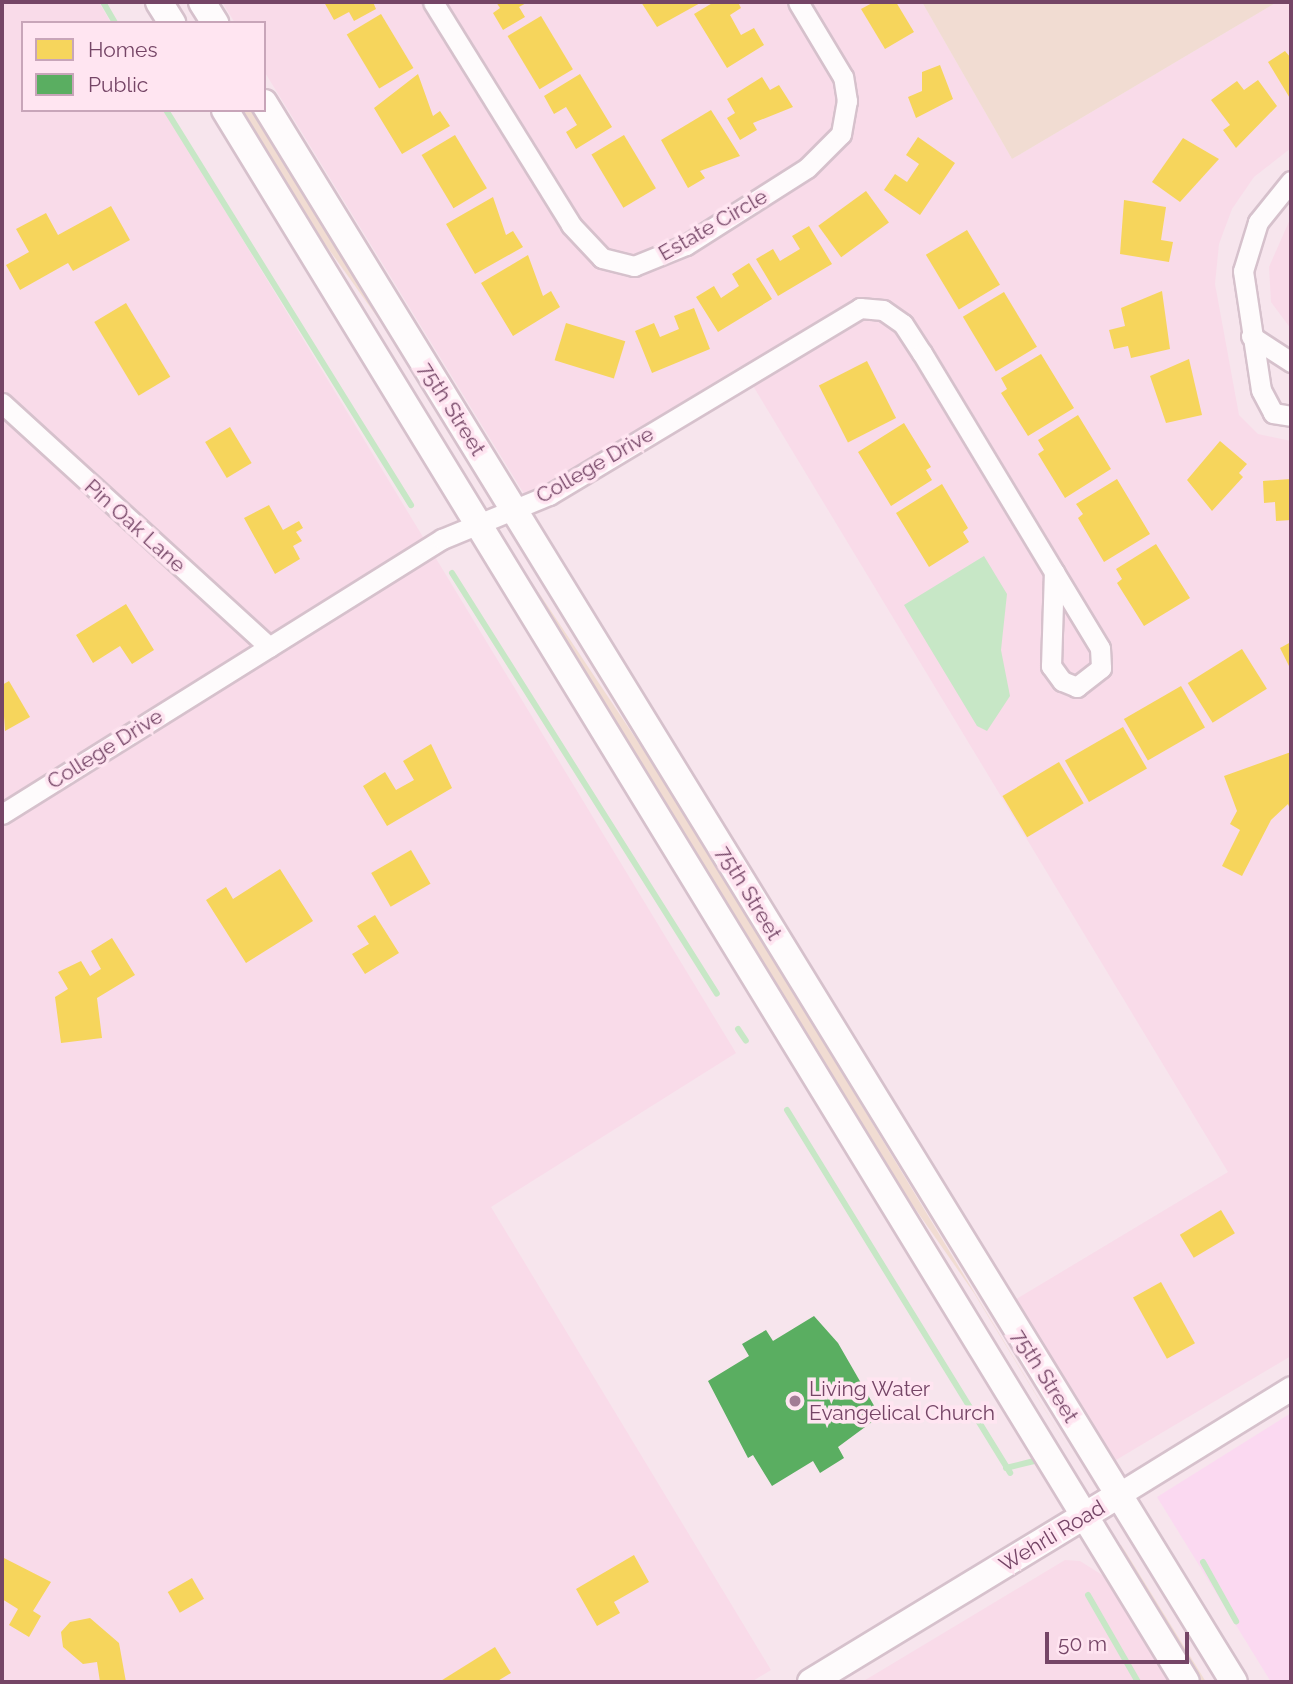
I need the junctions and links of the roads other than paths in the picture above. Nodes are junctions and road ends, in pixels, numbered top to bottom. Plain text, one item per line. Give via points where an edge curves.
1 (159, 2) edge
2 (202, 2) edge
3 (433, 2) edge
4 (798, 2) edge
5 (171, 21) edge
6 (214, 21) edge
7 (266, 106) edge
8 (226, 112) edge
9 (1291, 181) edge
10 (1251, 336) junction
11 (1291, 362) edge
12 (2, 403) edge
13 (1291, 416) edge
14 (514, 509) junction
15 (478, 524) junction
16 (1054, 572) junction
17 (269, 647) junction
18 (2, 814) edge
19 (1291, 1388) edge
20 (1118, 1495) junction
21 (1084, 1516) junction
22 (811, 1682) edge
23 (1186, 1682) edge
24 (1234, 1682) edge

1 - 5 main road
2 - 6 main road
3 - 4 street, Estate Circle via 571,225 602,258 634,266 686,245 807,169 841,134 847,101 843,77
7 - 14 main road, 75th Street
8 - 15 main road, 75th Street
9 - 10 street via 1270,203 1248,245 1243,281
10 - 11 street
10 - 13 street via 1261,390 1273,412
12 - 17 street, Pin Oak Lane
14 - 15 street, College Drive
14 - 16 street, College Drive via 549,495 845,313 872,307 903,324
14 - 20 main road, 75th Street
15 - 17 street, College Drive via 442,539
15 - 21 main road, 75th Street
16 - 16 street, College Drive via 1100,648 1101,668 1077,687 1062,681 1051,666
17 - 18 street, College Drive
19 - 20 street, Wehrli Road
20 - 21 main road, Wehrli Road
20 - 24 main road, 75th Street
21 - 22 main road, Wehrli Road
21 - 23 main road, 75th Street

